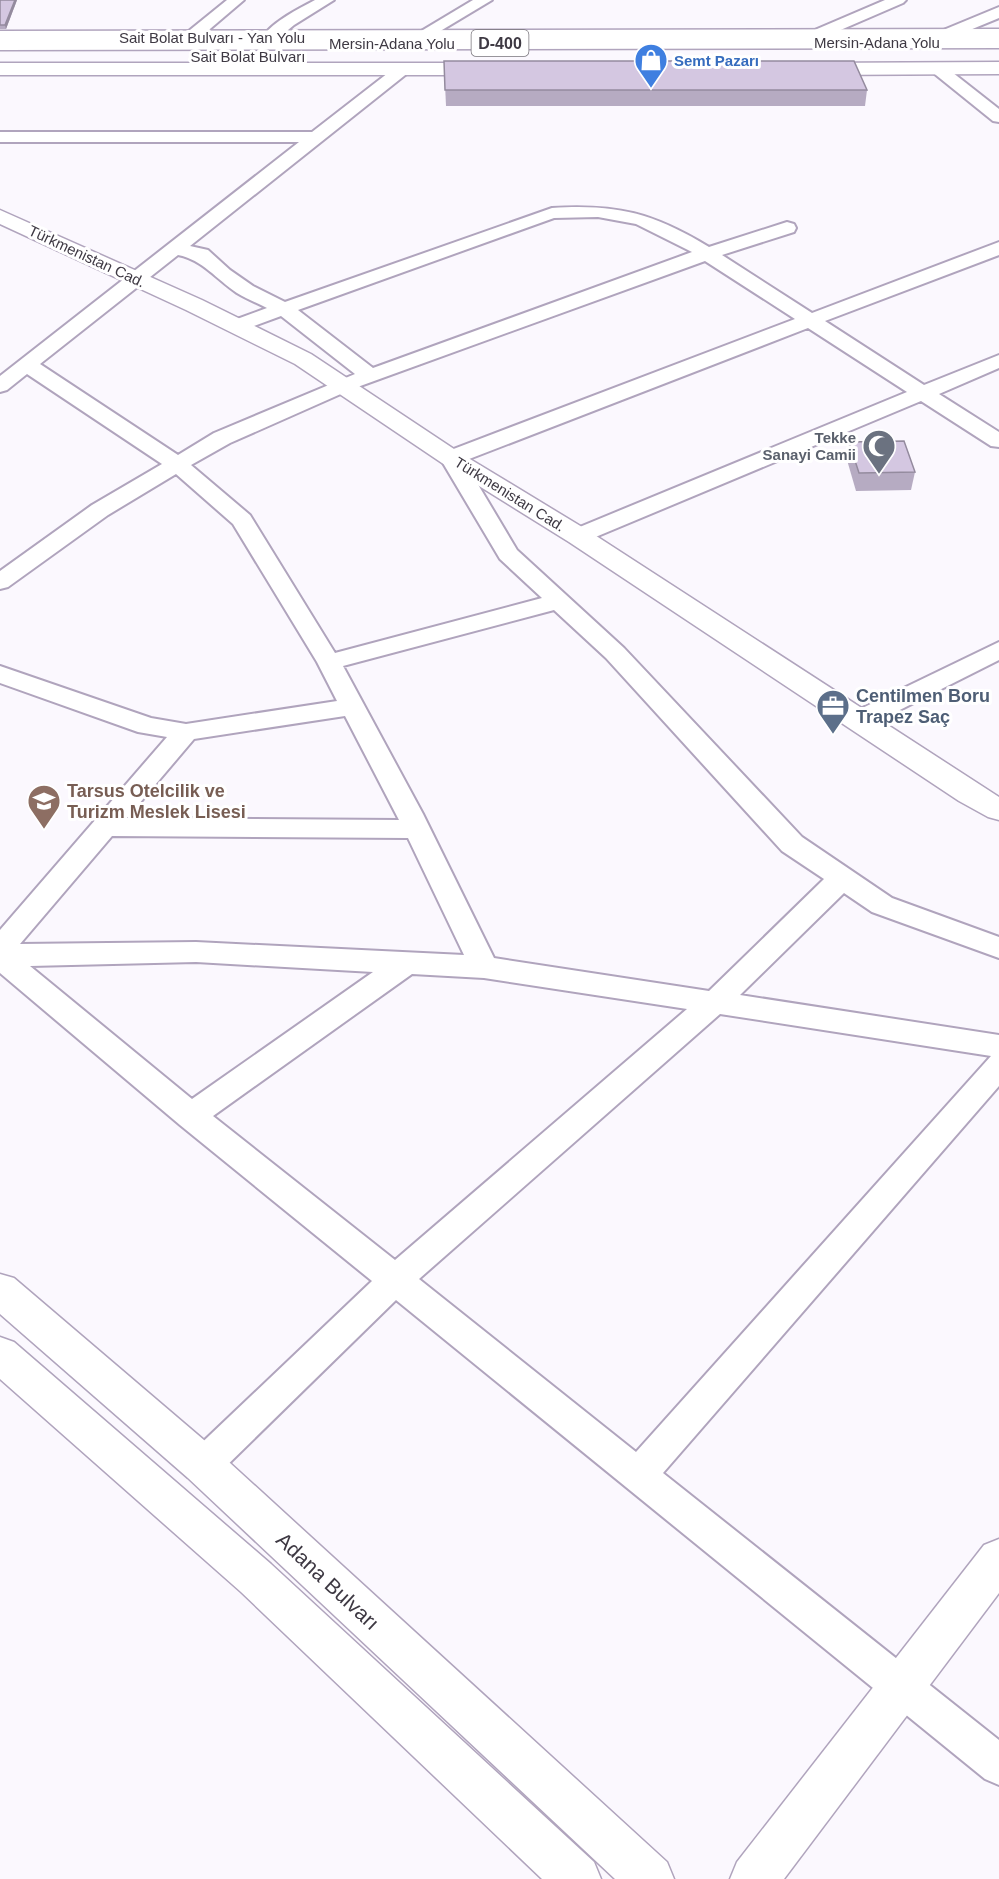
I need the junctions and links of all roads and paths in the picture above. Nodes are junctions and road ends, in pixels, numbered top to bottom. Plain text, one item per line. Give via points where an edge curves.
1 (236, 0) edge
2 (326, 0) edge
3 (898, 0) edge
4 (454, 2) dead end
5 (480, 2) edge
6 (999, 12) edge
7 (816, 34) junction
8 (946, 34) junction
9 (999, 34) edge
10 (270, 36) junction
11 (421, 36) junction
12 (0, 37) edge
13 (191, 37) junction
14 (999, 42) edge
15 (0, 44) edge
16 (0, 56) edge
17 (999, 56) edge
18 (937, 68) junction
19 (999, 68) edge
20 (0, 69) edge
21 (403, 69) junction
22 (510, 69) edge
23 (794, 69) edge
24 (999, 117) edge
25 (0, 137) edge
26 (317, 137) junction
27 (0, 216) edge
28 (787, 228) dead end
29 (999, 248) edge
30 (176, 249) junction
31 (705, 254) junction
32 (137, 279) junction
33 (284, 309) junction
34 (810, 320) junction
35 (236, 326) junction
36 (999, 361) edge
37 (27, 365) junction
38 (370, 376) junction
39 (345, 385) junction
40 (0, 386) edge
41 (923, 393) junction
42 (999, 441) edge
43 (451, 458) junction
44 (177, 464) junction
45 (578, 536) junction
46 (2, 578) edge
47 (559, 601) junction
48 (999, 650) edge
49 (329, 662) junction
50 (0, 674) edge
51 (353, 707) junction
52 (859, 720) junction
53 (186, 732) junction
54 (999, 810) edge
55 (104, 827) junction
56 (417, 829) junction
57 (842, 878) junction
58 (999, 948) edge
59 (0, 949) edge
60 (0, 955) edge
61 (406, 963) junction
62 (484, 967) junction
63 (715, 1002) junction
64 (999, 1046) edge
65 (999, 1065) edge
66 (191, 1116) junction
67 (395, 1280) junction
68 (0, 1290) edge
69 (0, 1354) edge
70 (203, 1465) junction
71 (639, 1476) junction
72 (999, 1559) edge
73 (901, 1687) junction
74 (999, 1765) edge
75 (577, 1879) edge
76 (650, 1879) edge
77 (754, 1879) edge

1 - 13 street
2 - 10 street
3 - 7 street
4 - 5 street
5 - 11 street
6 - 8 street
7 - 8 main road, Sait Bolat Bulvarı - Yan Yolu
7 - 11 main road, Sait Bolat Bulvarı - Yan Yolu
8 - 9 main road, Sait Bolat Bulvarı - Yan Yolu
10 - 11 main road, Sait Bolat Bulvarı - Yan Yolu
10 - 13 main road, Sait Bolat Bulvarı - Yan Yolu
12 - 13 main road, Sait Bolat Bulvarı - Yan Yolu
14 - 15 main road, Mersin-Adana Yolu / D-400
16 - 17 main road, Sait Bolat Bulvarı / D-400
18 - 19 main road
18 - 23 main road
18 - 24 street
20 - 21 main road, Sait Bolat Bulvarı - Yan Yolu
21 - 22 main road, Sait Bolat Bulvarı - Yan Yolu
21 - 26 street
25 - 26 street
26 - 30 street
27 - 32 main road, Türkmenistan Cad.
28 - 31 street
29 - 34 street
30 - 32 street
30 - 33 street via 201,254 238,285
31 - 33 street via 643,220 578,211 552,213
31 - 34 street
31 - 38 street
32 - 35 main road, Türkmenistan Cad.
32 - 37 street
33 - 35 street
33 - 38 street
34 - 41 street
34 - 43 street
35 - 39 main road, Türkmenistan Cad. via 303,358
36 - 41 street
37 - 40 street
37 - 44 street
38 - 39 street
39 - 43 main road, Türkmenistan Cad.
39 - 44 street via 222,438
41 - 42 street
41 - 45 street
43 - 45 main road, Türkmenistan Cad.
43 - 47 street via 508,554
44 - 46 street via 100,510
44 - 49 street via 242,520
45 - 52 main road, Türkmenistan Cad.
47 - 49 street
47 - 57 street via 615,653 792,844
48 - 52 street
49 - 51 street
50 - 53 street via 147,726
51 - 53 street
51 - 56 street
52 - 54 main road, Türkmenistan Cad.
53 - 55 street
55 - 56 street
55 - 59 street
56 - 62 street
57 - 58 street via 882,905
57 - 63 street
60 - 61 street via 196,952
60 - 66 street
61 - 62 street
61 - 66 street
62 - 63 street
63 - 64 street
63 - 67 street
65 - 71 street
66 - 67 street
67 - 70 street
67 - 71 street
68 - 70 main road, Adana Bulvarı
69 - 75 main road via 256,1578
70 - 76 main road, Adana Bulvarı
71 - 73 street
72 - 73 main road
73 - 74 street
73 - 77 main road

